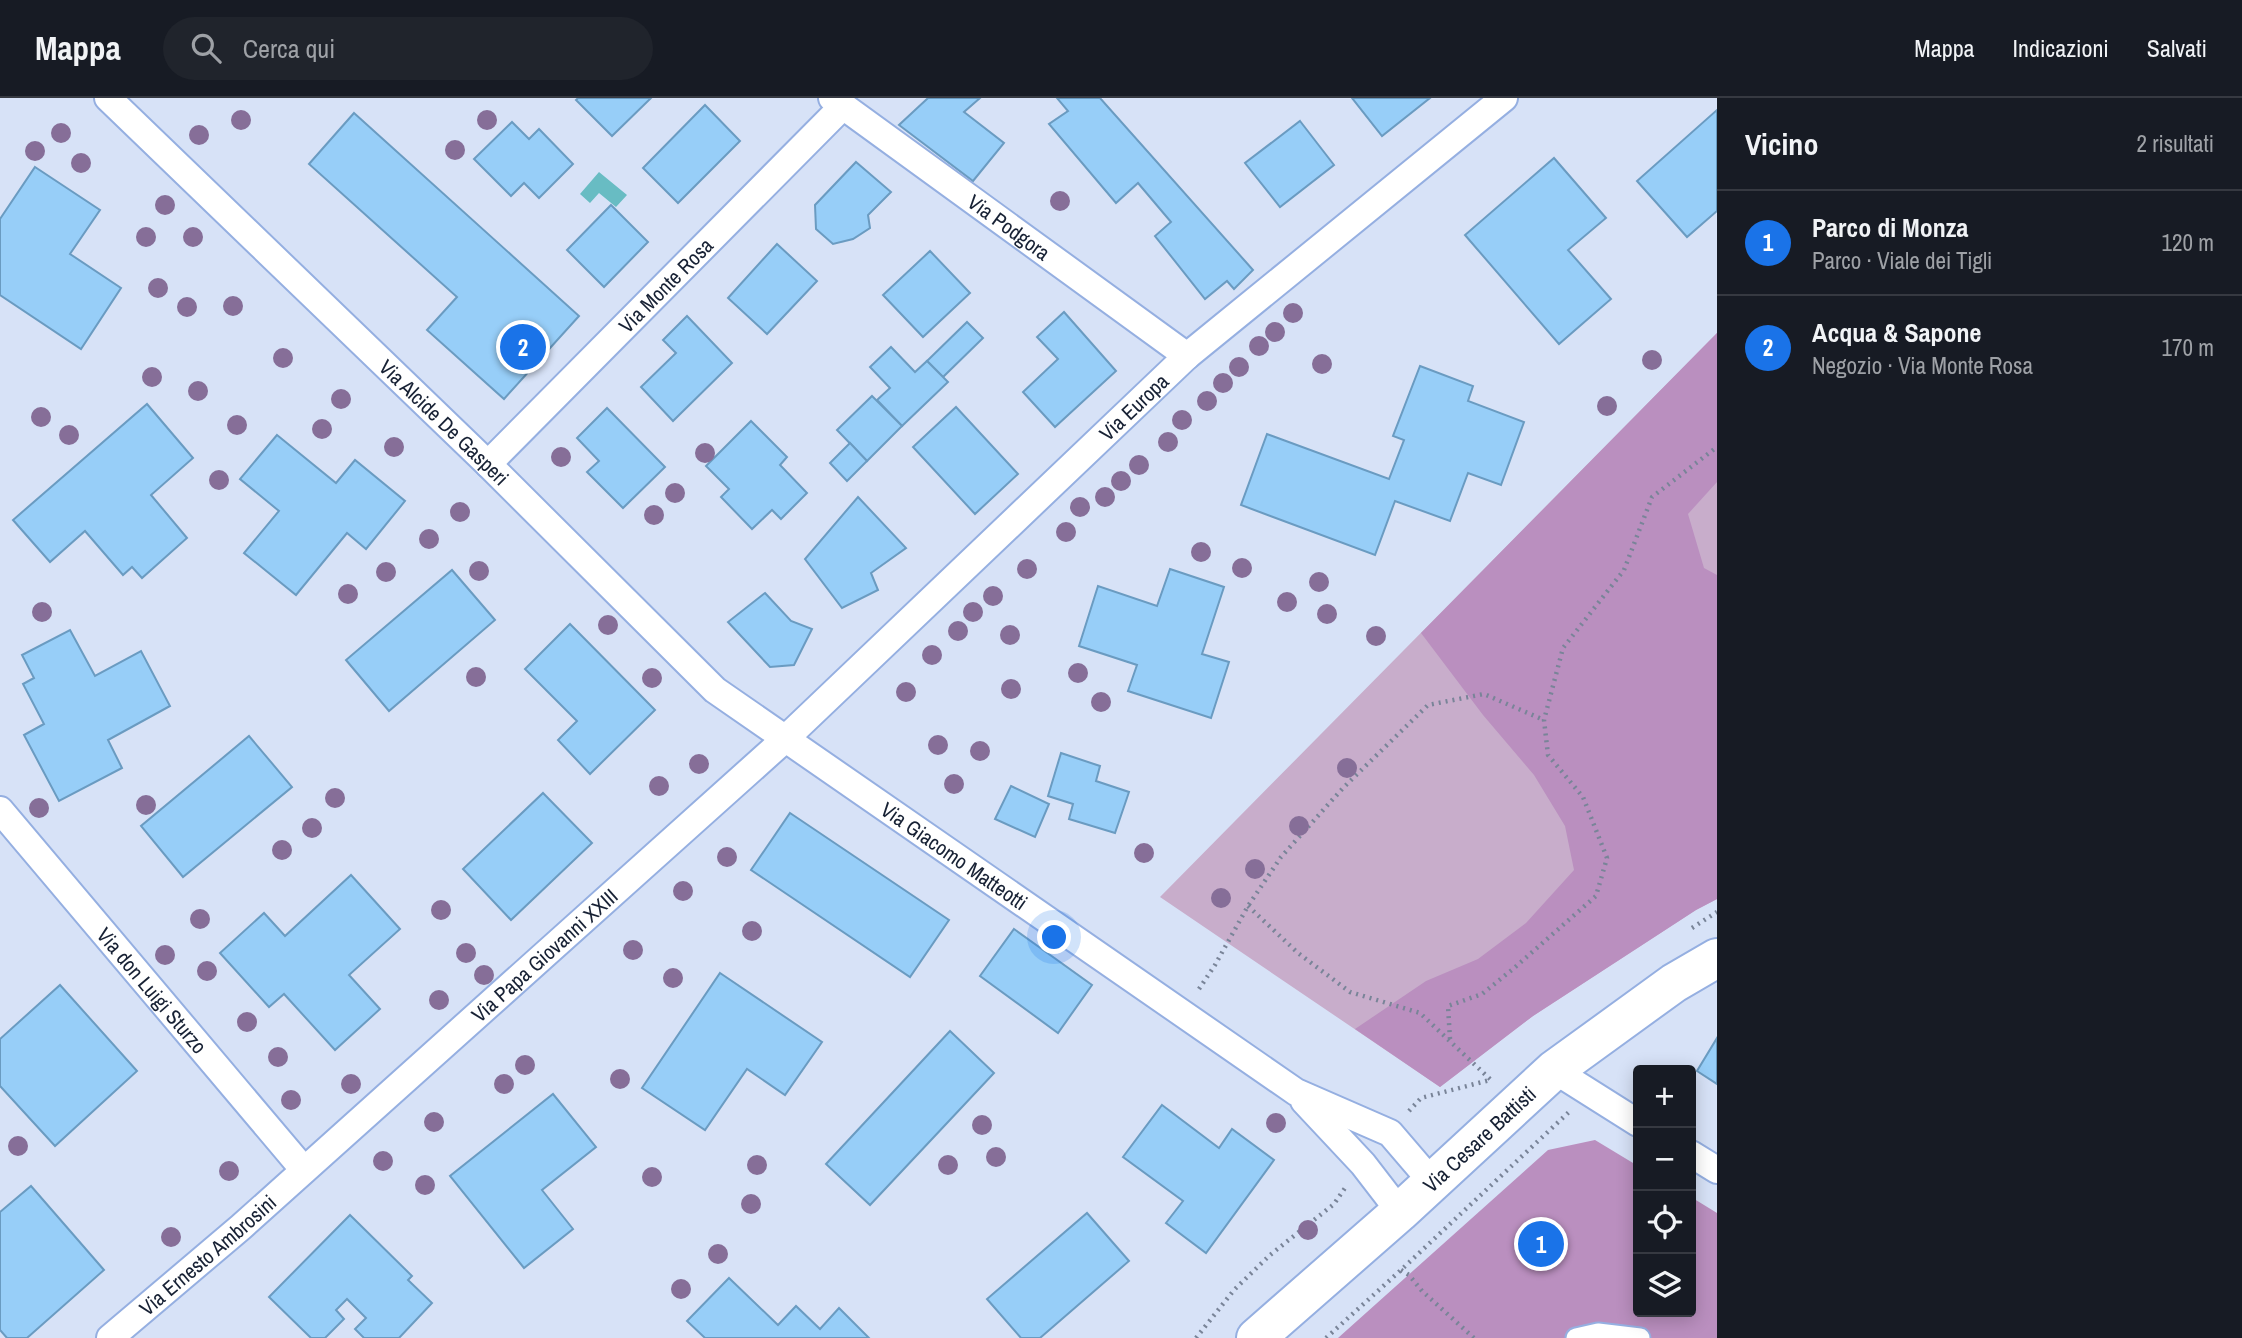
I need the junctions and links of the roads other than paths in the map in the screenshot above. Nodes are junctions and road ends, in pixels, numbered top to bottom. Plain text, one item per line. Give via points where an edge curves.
1 (108, 98) edge
2 (1504, 98) edge
3 (837, 102) edge
4 (1187, 356) junction
5 (488, 464) junction
6 (784, 740) junction
7 (0, 810) edge
8 (1717, 958) edge
9 (1553, 1070) junction
10 (1296, 1092) junction
11 (1633, 1120) edge
12 (1696, 1157) edge
13 (304, 1170) junction
14 (1717, 1170) edge
15 (1432, 1182) junction
16 (1400, 1212) junction
17 (110, 1338) edge
18 (1256, 1338) edge
19 (1576, 1338) edge
20 (1640, 1338) edge

1 - 5 street, Via Alcide De Gasperi
2 - 4 street, Via Europa
3 - 4 street, Via Podgora
3 - 5 street, Via Monte Rosa
4 - 6 street, Via Europa
5 - 6 street, Via Alcide De Gasperi via 715,690
6 - 10 street, Via Giacomo Matteotti
6 - 13 street, Via Papa Giovanni XXIII
7 - 13 street, Via don Luigi Sturzo
8 - 9 main road, Via Cesare Battisti via 1674,983
9 - 11 street
9 - 15 main road, Via Cesare Battisti
10 - 15 street, Via Giacomo Matteotti via 1390,1133
10 - 16 street, Via Giacomo Matteotti
12 - 14 street
13 - 17 street, Via Ernesto Ambrosini
15 - 16 main road, Via Cesare Battisti
16 - 18 main road, Via Cesare Battisti
19 - 20 street via 1598,1333

